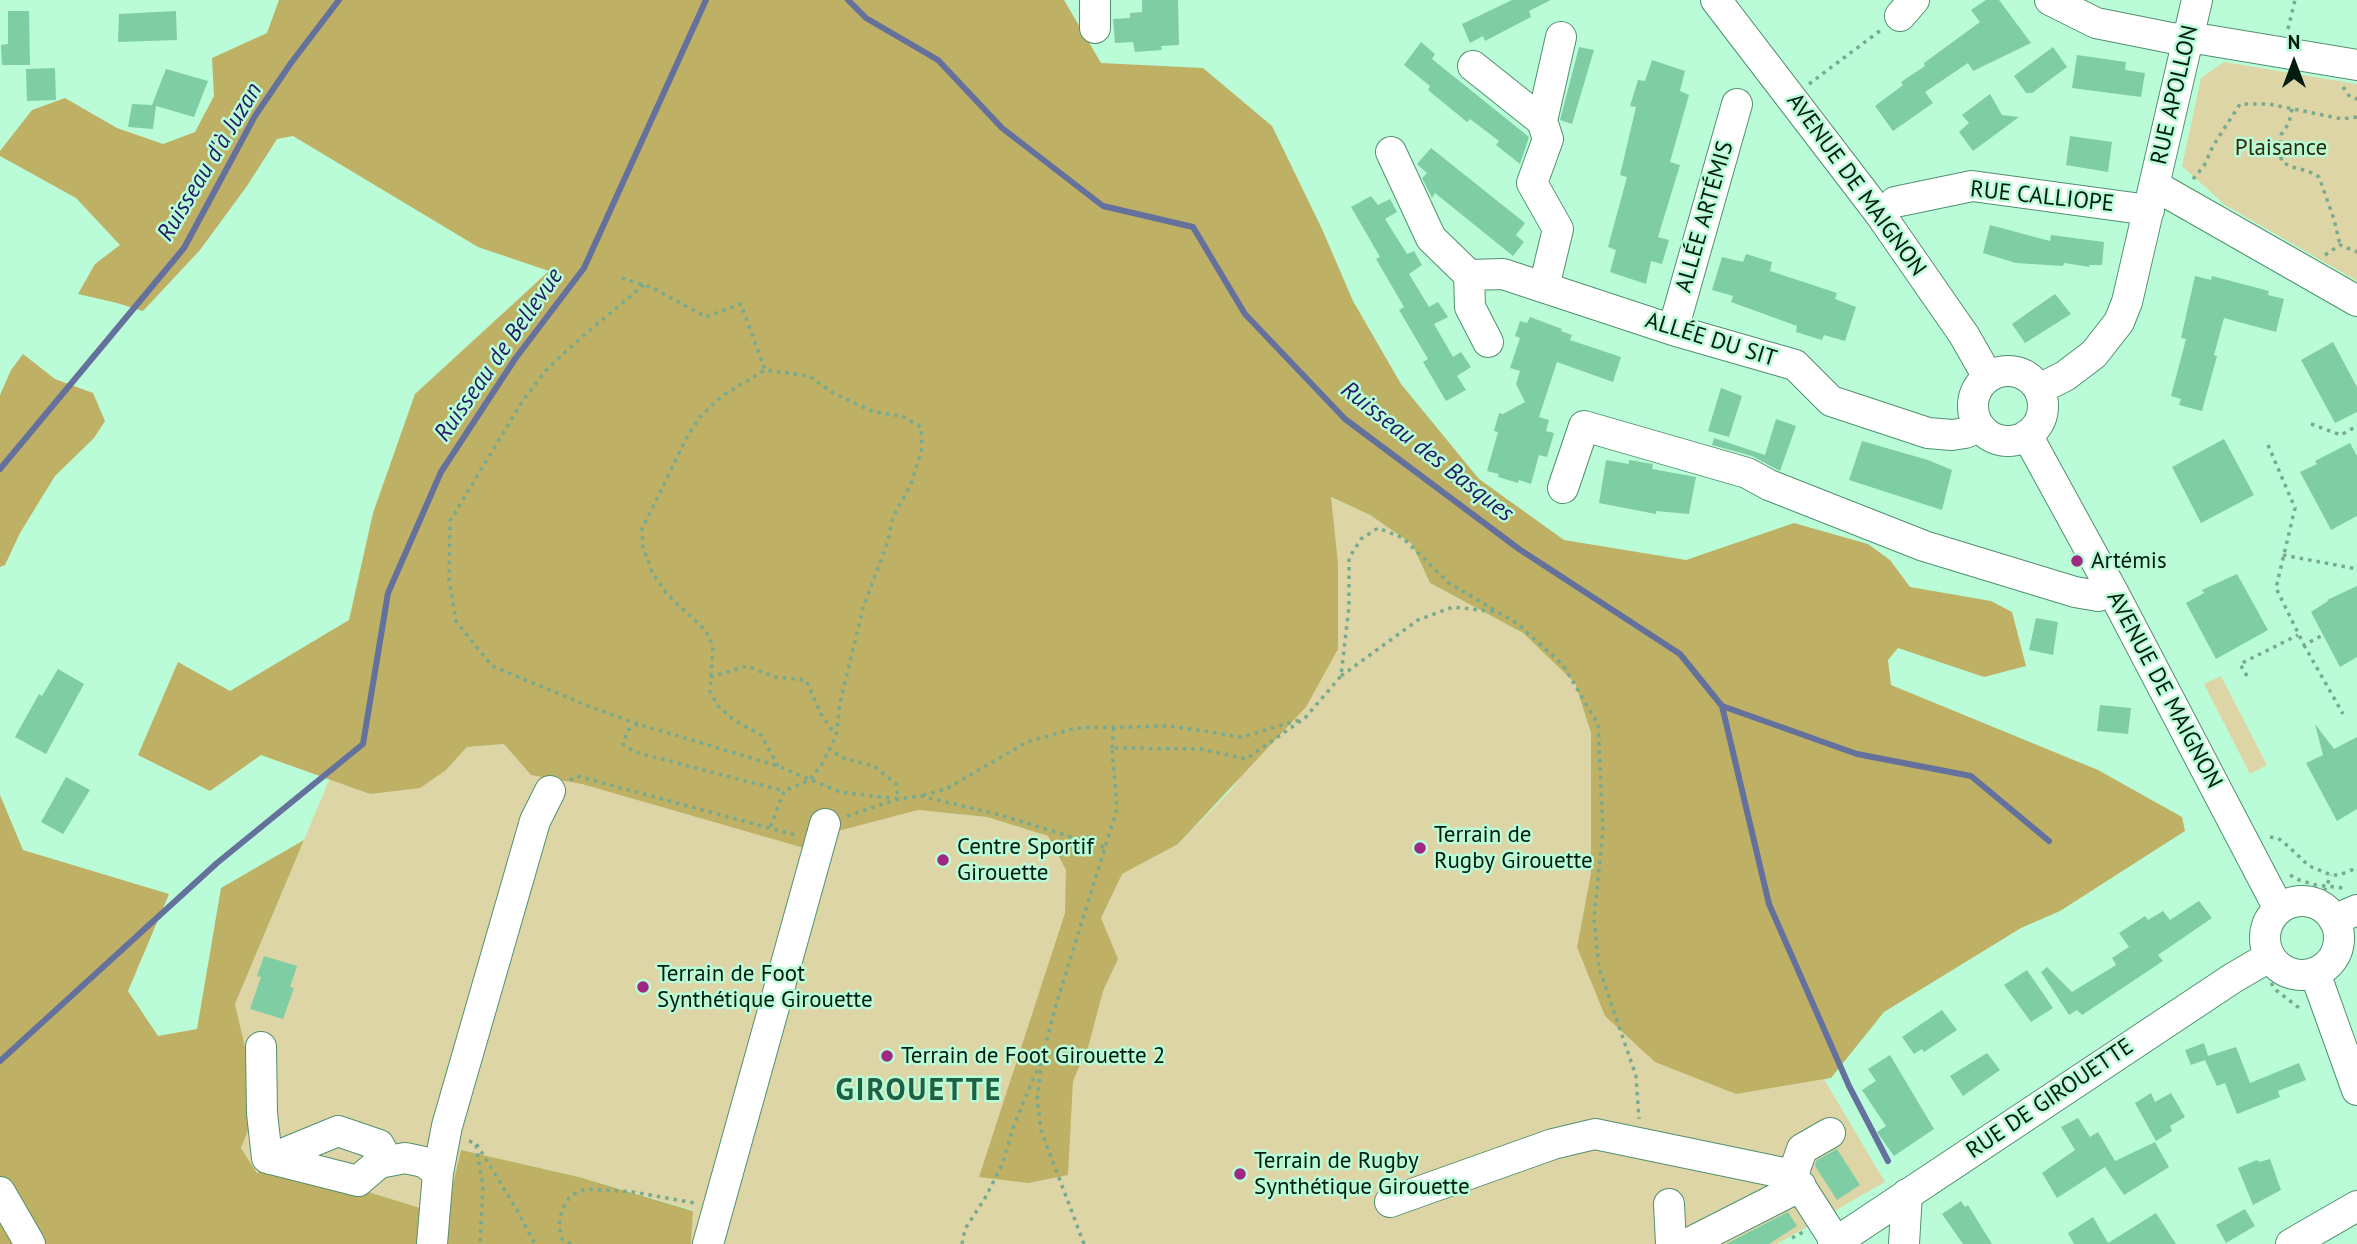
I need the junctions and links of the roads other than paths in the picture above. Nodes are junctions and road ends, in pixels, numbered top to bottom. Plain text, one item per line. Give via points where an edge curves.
1 (1716, 0) edge
2 (2050, 0) edge
3 (2197, 0) edge
4 (1561, 37) dead end
5 (2186, 38) junction
6 (2357, 65) edge
7 (1473, 66) dead end
8 (1737, 104) dead end
9 (1542, 121) junction
10 (1391, 152) dead end
11 (2151, 200) junction
12 (1895, 202) dead end
13 (1469, 275) junction
14 (1544, 287) junction
15 (2357, 301) edge
16 (1673, 330) junction
17 (1488, 342) dead end
18 (1988, 377) junction
19 (2039, 389) junction
20 (1980, 428) junction
21 (2027, 435) junction
22 (1563, 488) dead end
23 (2113, 592) junction
24 (550, 791) dead end
25 (825, 824) dead end
26 (2336, 903) edge
27 (2279, 909) junction
28 (2264, 960) junction
29 (2315, 974) junction
30 (261, 1047) dead end
31 (2357, 1090) edge
32 (1830, 1133) dead end
33 (270, 1158) junction
34 (388, 1161) junction
35 (438, 1173) junction
36 (1797, 1180) junction
37 (0, 1192) edge
38 (1907, 1194) junction
39 (1390, 1202) dead end
40 (1669, 1204) dead end
41 (2357, 1206) edge
42 (1835, 1243) edge
43 (30, 1244) edge
44 (432, 1244) edge
45 (708, 1244) edge
46 (1671, 1244) edge
47 (1687, 1244) edge
48 (1904, 1244) edge
49 (2291, 1244) edge

1 - 18 street, AVENUE DE MAIGNON via 1880,214
2 - 5 street via 2096,23
3 - 5 street, RUE APOLLON
4 - 9 street
5 - 6 street
5 - 11 street, RUE APOLLON
7 - 9 street
8 - 16 street, ALLÉE ARTÉMIS
9 - 14 street via 1548,139 1532,183 1558,229
10 - 13 street via 1431,238
11 - 12 street, RUE CALLIOPE via 1972,186
11 - 15 street, RUE CALLIOPE via 2166,192
11 - 19 street, RUE APOLLON via 2119,322 2094,354
13 - 14 street, ALLÉE DU SIT via 1503,274
13 - 17 street via 1469,307
14 - 16 street, ALLÉE DU SIT
16 - 20 street, ALLÉE DU SIT via 1795,365 1832,401 1856,411 1928,433 1965,433
18 - 19 street via 2016,371
18 - 20 street via 1974,396 1973,412
19 - 21 street via 2042,415
20 - 21 street via 1999,440
21 - 23 street, AVENUE DE MAIGNON
22 - 23 street via 1584,426 1747,473 1924,546 2075,592 2098,596
23 - 27 street, AVENUE DE MAIGNON
24 - 35 street via 535,821 447,1126
25 - 45 street
26 - 27 street via 2297,901
26 - 29 street via 2339,945 2326,967
27 - 28 street via 2266,926
28 - 29 street via 2284,972
28 - 38 street, RUE DE GIROUETTE
29 - 31 street
30 - 33 street via 262,1113
32 - 36 street via 1802,1149
33 - 34 street via 358,1181
33 - 34 street via 338,1130 379,1145
34 - 35 street via 405,1157 424,1162
35 - 44 street
36 - 39 street via 1595,1134 1553,1144
36 - 42 street
36 - 47 street
37 - 43 street
38 - 42 street, RUE DE GIROUETTE
38 - 48 street
40 - 46 street
41 - 49 street

